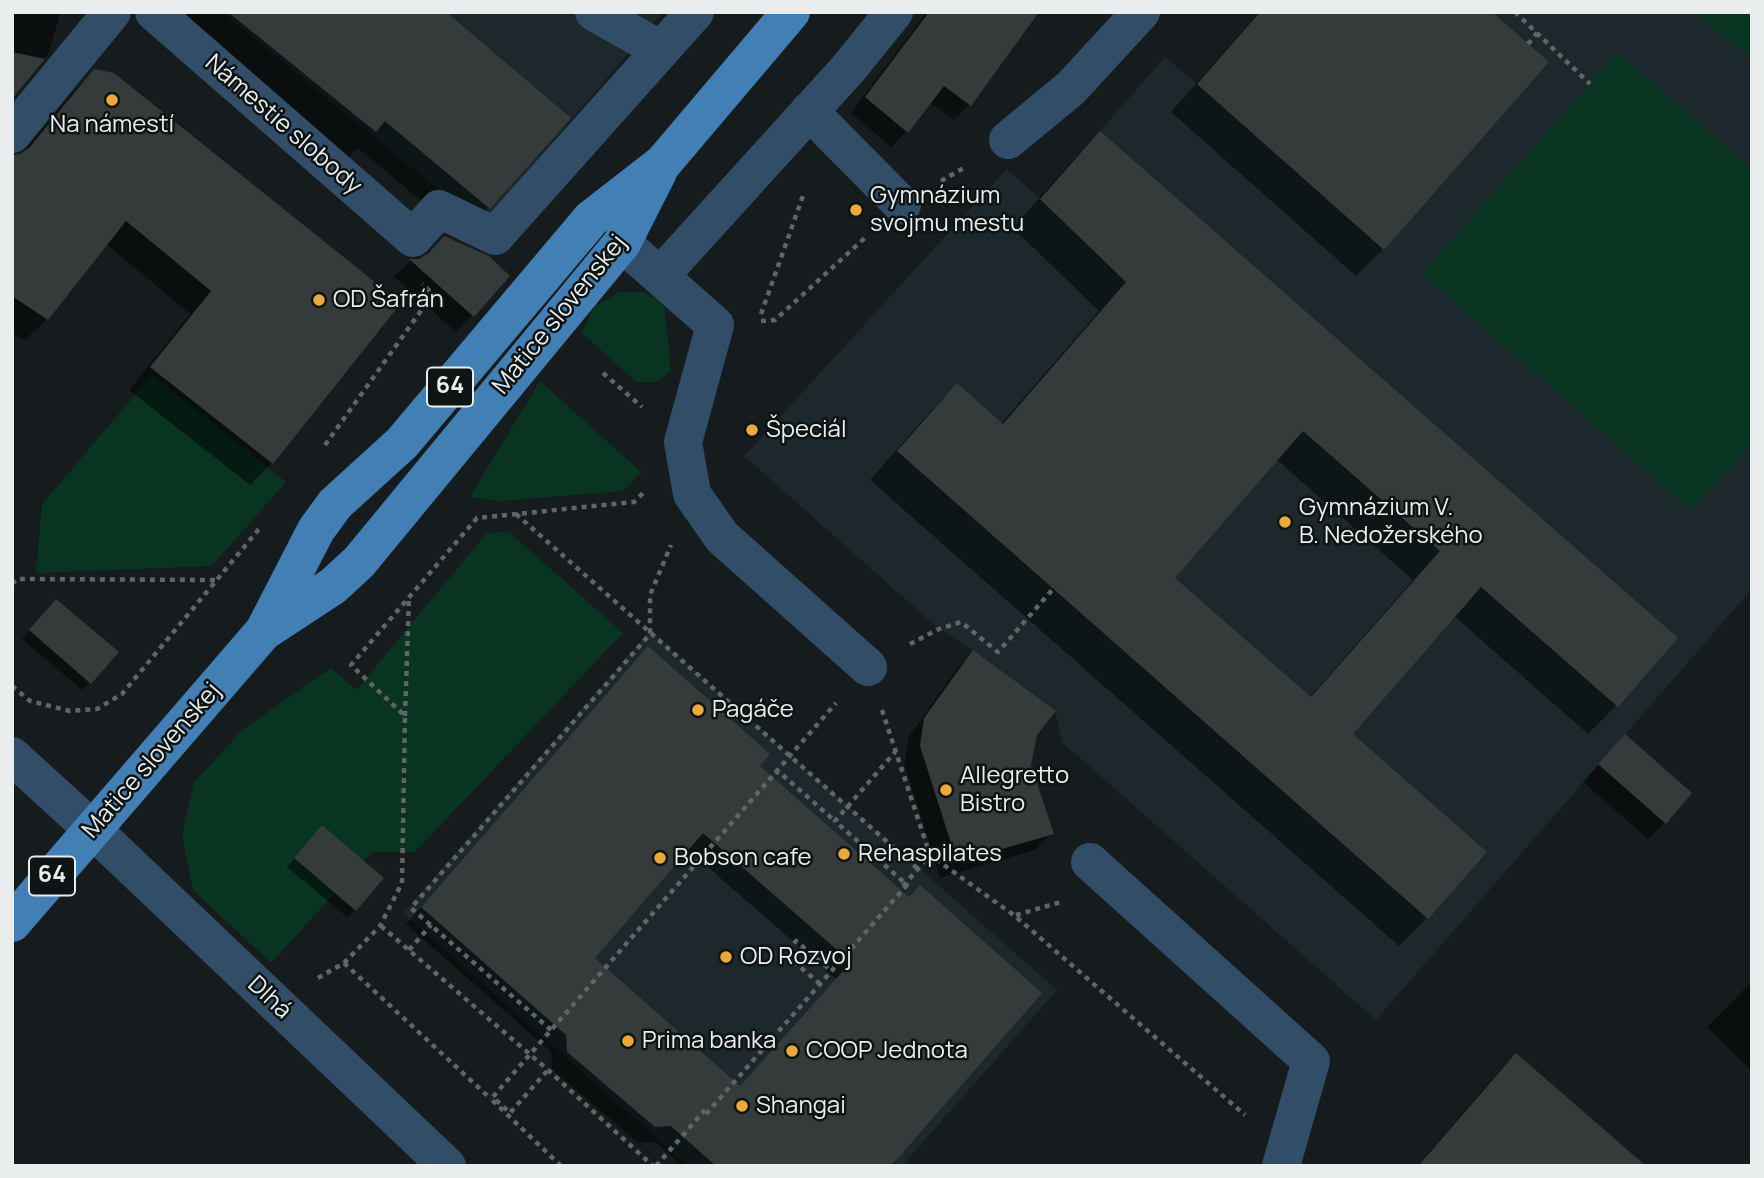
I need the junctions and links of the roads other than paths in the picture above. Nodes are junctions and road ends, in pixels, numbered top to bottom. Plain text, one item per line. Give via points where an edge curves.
1 (112, 12) edge
2 (154, 12) edge
3 (594, 12) edge
4 (695, 12) edge
5 (791, 12) edge
6 (894, 12) edge
7 (1141, 12) edge
8 (661, 50) junction
9 (818, 120) junction
10 (12, 134) edge
11 (1009, 140) road end
12 (663, 163) junction
13 (902, 205) road end
14 (622, 243) junction
15 (660, 276) junction
16 (264, 631) junction
17 (868, 667) road end
18 (12, 756) edge
19 (93, 830) junction
20 (1090, 862) dead end
21 (12, 923) edge
22 (1284, 1158) edge
23 (447, 1166) edge

1 - 10 street
2 - 8 street, Námestie slobody via 413,238 439,209 495,236
3 - 8 street
4 - 8 street
5 - 12 main road, Matice slovenskej / 64
6 - 9 street via 848,69
7 - 11 street via 1071,88
9 - 13 street
9 - 15 street
12 - 14 main road, Matice slovenskej / 64
12 - 16 main road, Matice slovenskej / 64 via 591,219 402,443 335,504 316,530
14 - 15 street
14 - 16 main road, Matice slovenskej / 64 via 359,562 333,586
15 - 17 street via 715,325 683,442 692,494 722,537
16 - 19 main road, Matice slovenskej / 64
18 - 19 street, Dlhá
19 - 21 main road, Matice slovenskej / 64
19 - 23 street, Dlhá
20 - 22 street via 1311,1061

